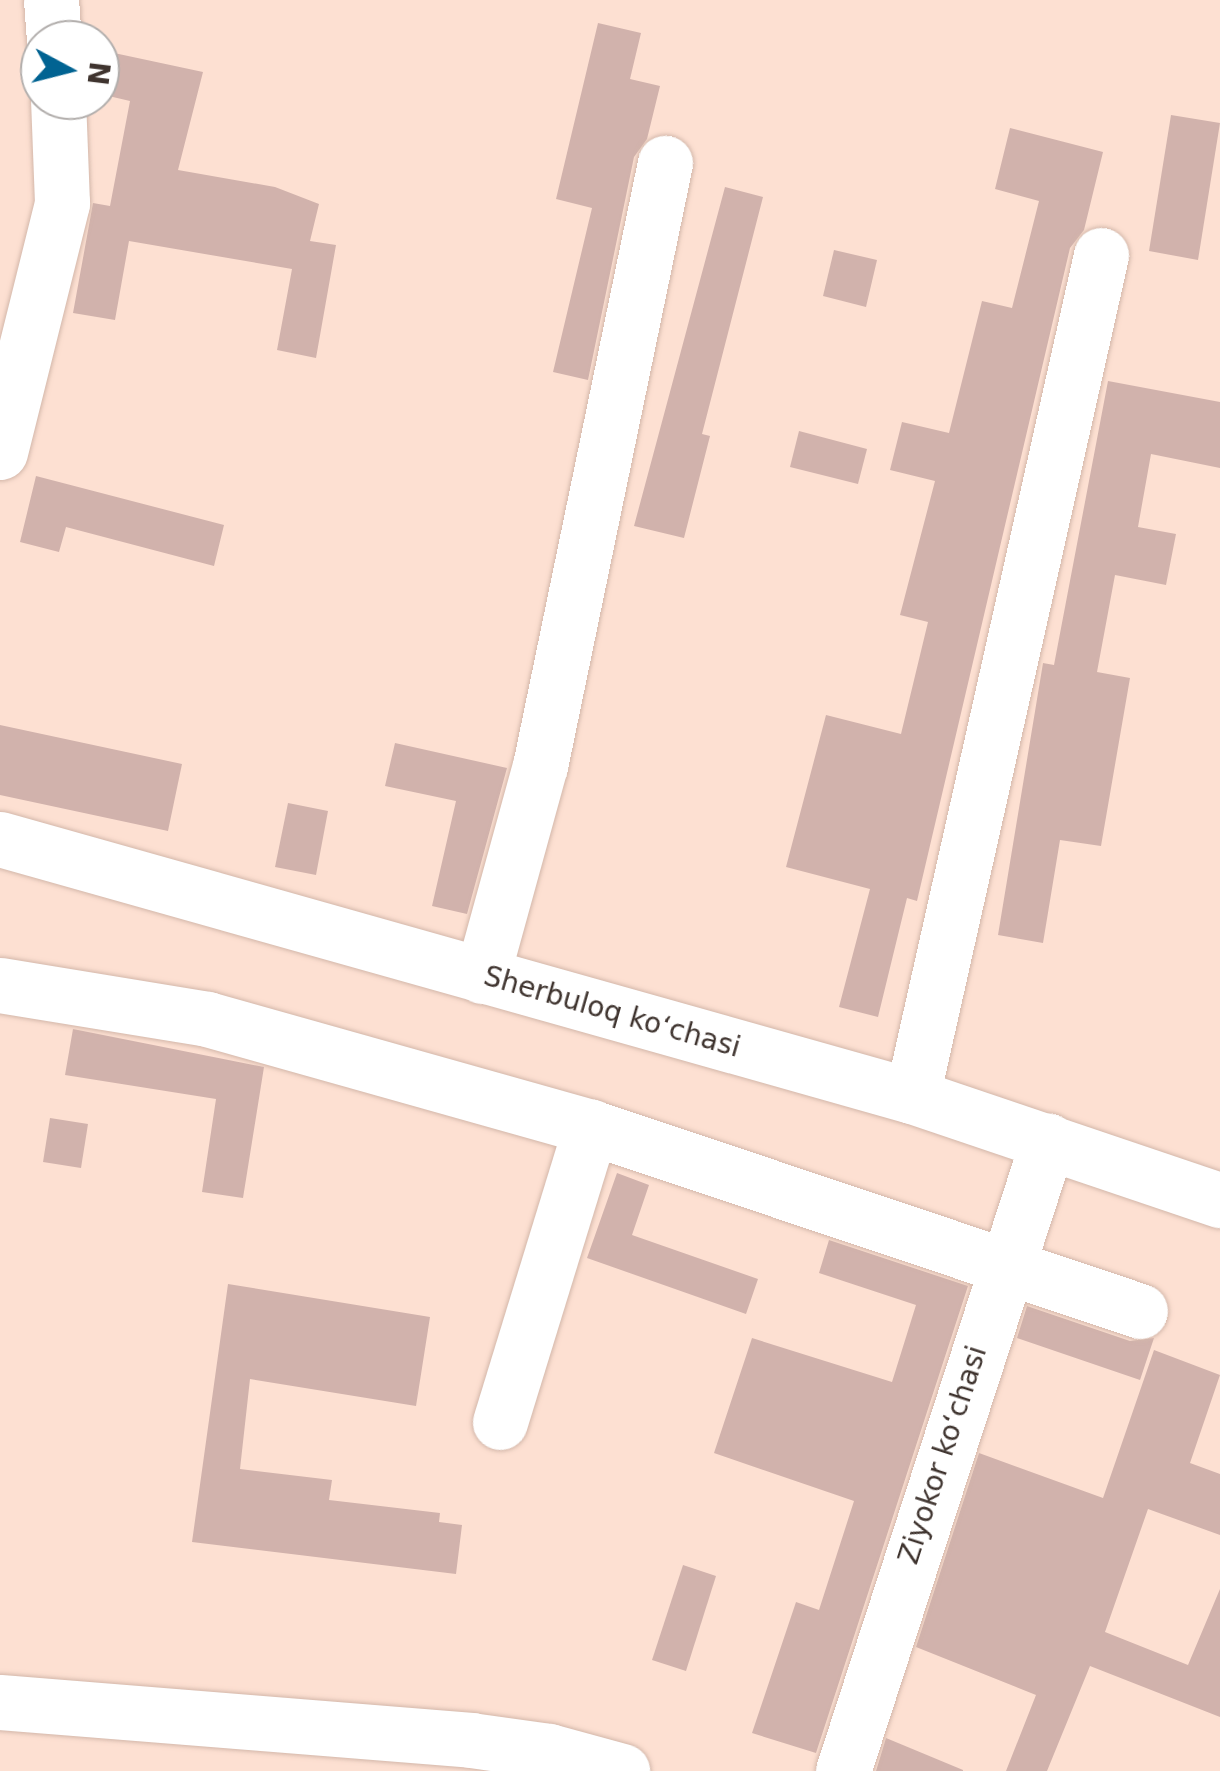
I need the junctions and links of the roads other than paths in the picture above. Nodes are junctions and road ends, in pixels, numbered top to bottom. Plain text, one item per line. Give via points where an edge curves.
1 (59, 120) edge
2 (665, 163) dead end
3 (1101, 254) dead end
4 (0, 452) edge
5 (0, 839) edge
6 (482, 976) junction
7 (0, 985) edge
8 (912, 1096) junction
9 (592, 1127) junction
10 (1048, 1141) junction
11 (1220, 1200) edge
12 (1003, 1268) junction
13 (1140, 1311) dead end
14 (500, 1422) dead end
15 (0, 1702) edge
16 (622, 1771) edge
17 (843, 1771) edge

1 - 4 street via 62,203
2 - 6 street via 540,766
3 - 8 street
5 - 6 street, Sherbuloq koʻchasi
6 - 8 street, Sherbuloq koʻchasi
7 - 9 street via 206,1019
8 - 10 street, Sherbuloq koʻchasi
9 - 12 street
9 - 14 street
10 - 11 street, Sherbuloq koʻchasi
10 - 12 street, Ziyokor koʻchasi
12 - 13 street
12 - 17 street, Ziyokor koʻchasi
15 - 16 street via 471,1740 549,1750

